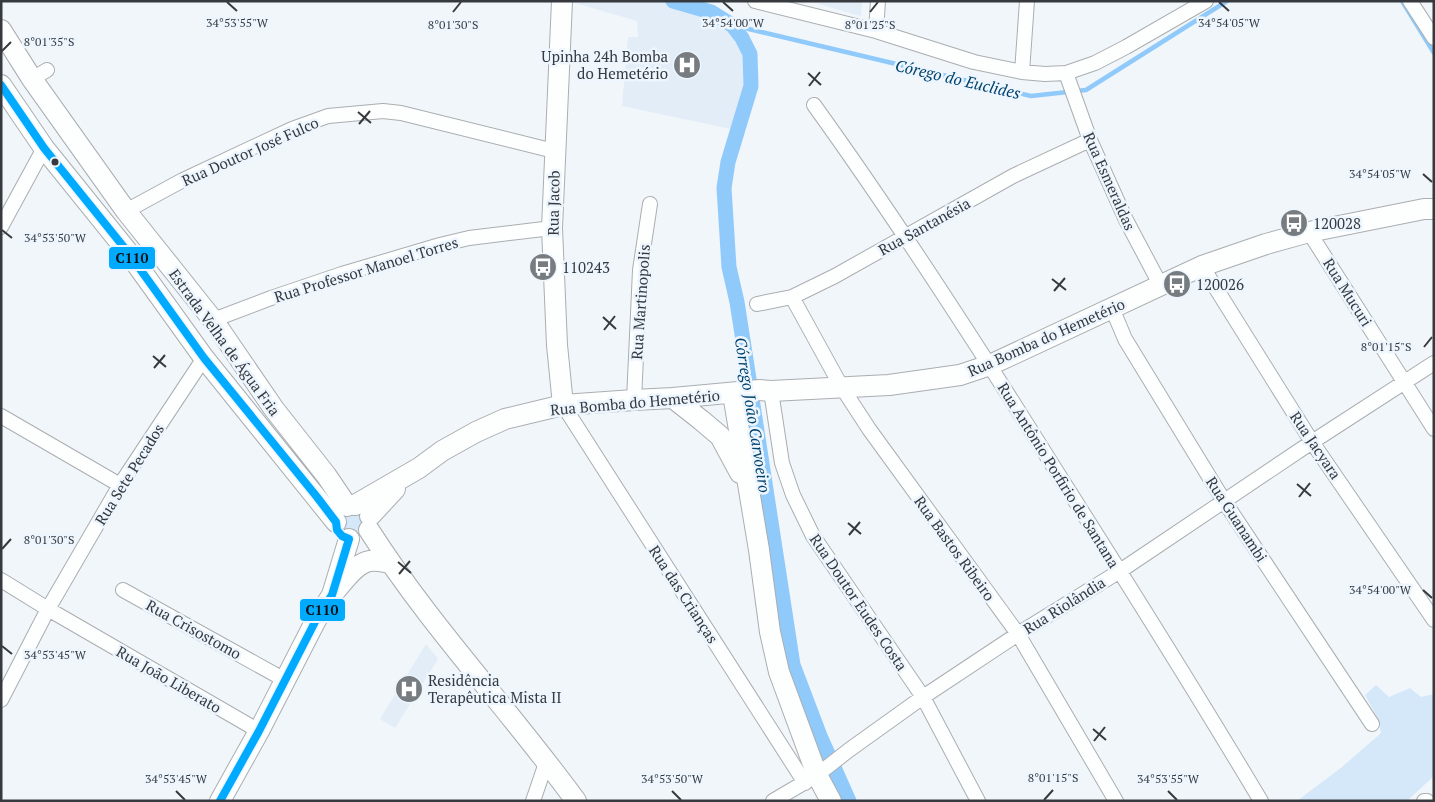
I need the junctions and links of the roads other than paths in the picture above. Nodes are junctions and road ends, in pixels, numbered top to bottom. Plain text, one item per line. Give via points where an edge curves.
1 (562, 1) edge
2 (755, 1) edge
3 (878, 1) edge
4 (1028, 1) edge
5 (1206, 1) edge
6 (1410, 1) edge
7 (1, 30) edge
8 (876, 31) junction
9 (1434, 38) edge
10 (1022, 72) junction
11 (1068, 77) junction
12 (1, 85) edge
13 (814, 105) dead end
14 (1090, 140) junction
15 (44, 148) junction
16 (554, 152) junction
17 (650, 204) dead end
18 (1434, 209) edge
19 (126, 211) junction
20 (1, 227) edge
21 (552, 228) junction
22 (1309, 232) junction
23 (905, 236) junction
24 (1202, 266) junction
25 (1161, 286) junction
26 (792, 297) junction
27 (757, 304) dead end
28 (1112, 308) junction
29 (213, 320) junction
30 (204, 358) junction
31 (1434, 363) edge
32 (990, 365) junction
33 (1404, 381) junction
34 (841, 386) junction
35 (752, 392) junction
36 (673, 398) junction
37 (634, 400) junction
38 (563, 405) junction
39 (1, 416) edge
40 (1434, 429) edge
41 (1312, 442) junction
42 (120, 485) junction
43 (748, 490) junction
44 (1224, 501) junction
45 (355, 516) junction
46 (390, 563) junction
47 (1120, 571) junction
48 (1, 580) edge
49 (123, 590) dead end
50 (332, 595) junction
51 (48, 609) junction
52 (1434, 620) edge
53 (1018, 634) junction
54 (285, 680) junction
55 (923, 697) junction
56 (1, 700) edge
57 (1372, 724) dead end
58 (259, 730) junction
59 (547, 760) junction
60 (818, 774) junction
61 (220, 801) edge
62 (533, 801) edge
63 (576, 801) edge
64 (773, 801) edge
65 (830, 801) edge
66 (978, 801) edge
67 (1116, 801) edge
68 (1261, 801) edge

1 - 16 main road, Rua Jacob
2 - 8 street
3 - 8 street
4 - 10 street
5 - 11 street
6 - 9 street
7 - 19 main road, Estrada Velha de Água Fria via 40,74
8 - 10 street via 974,62
10 - 11 street
11 - 14 street, Rua Esmeraldas
12 - 15 main road, Estrada Velha de Água Fria
13 - 23 street, Rua Antônio Porfirio de Santana
14 - 23 street, Rua Santanésia via 1013,176
14 - 25 street, Rua Esmeraldas via 1126,220
15 - 20 street
15 - 30 main road, Estrada Velha de Água Fria via 127,251
16 - 19 street, Rua Doutor José Fulco via 401,113 383,111 328,116 292,129 191,176
16 - 21 main road, Rua Jacob
17 - 37 street, Rua Martinopolis via 640,270
18 - 22 main road, Rua Bomba do Hemetério
19 - 29 main road, Estrada Velha de Água Fria
21 - 29 street, Rua Professor Manoel Torres via 469,238 440,245 325,280
21 - 38 main road, Rua Jacob
22 - 24 main road, Rua Bomba do Hemetério
22 - 33 street, Rua Mucuri
23 - 26 street, Rua Santanésia
23 - 32 street, Rua Antônio Porfirio de Santana
24 - 25 main road, Rua Bomba do Hemetério
24 - 41 street, Rua Jacyara
25 - 28 main road, Rua Bomba do Hemetério
26 - 27 street, Rua Santanésia
26 - 34 street, Rua Bastos Ribeiro
28 - 32 main road, Rua Bomba do Hemetério
28 - 44 street, Rua Guanambi via 1125,339
29 - 45 main road, Estrada Velha de Água Fria via 274,409
30 - 42 street, Rua Sete Pecados
30 - 45 main road, Estrada Velha de Água Fria
31 - 33 street, Rua Riolândia
32 - 34 main road, Rua Bomba do Hemetério via 960,375 933,379 889,385
32 - 47 street, Rua Antônio Porfirio de Santana
33 - 40 street, Rua Mucuri
33 - 41 street, Rua Riolândia
34 - 35 main road, Rua Bomba do Hemetério
34 - 53 street, Rua Bastos Ribeiro
35 - 36 main road, Rua Bomba do Hemetério
35 - 43 main road
35 - 55 street, Rua Doutor Eudes Costa via 813,536
36 - 37 main road, Rua Bomba do Hemetério
36 - 43 main road via 720,436
37 - 38 main road, Rua Bomba do Hemetério
38 - 45 main road, Rua Bomba do Hemetério via 505,419 442,450 393,491
38 - 60 street, Rua das Crianças
39 - 42 street
41 - 44 street, Rua Riolândia
41 - 52 street, Rua Jacyara
42 - 51 street, Rua Sete Pecados
43 - 60 main road via 779,672
44 - 47 street, Rua Riolândia
44 - 57 street, Rua Guanambi
45 - 46 main road, Estrada Velha de Água Fria
45 - 50 main road via 364,536 349,540
46 - 50 main road via 367,561 349,574
46 - 59 main road, Estrada Velha de Água Fria
47 - 53 street, Rua Riolândia
47 - 68 street, Rua Antônio Porfirio de Santana
48 - 51 street, Rua João Liberato
49 - 54 street, Rua Crisostomo
50 - 54 main road
51 - 56 street, Rua Sete Pecados
51 - 58 street, Rua João Liberato
53 - 55 street, Rua Riolândia
53 - 67 street, Rua Bastos Ribeiro
54 - 58 main road
55 - 60 street, Rua Riolândia
55 - 66 street, Rua Doutor Eudes Costa
58 - 61 main road
59 - 62 street
59 - 63 main road, Estrada Velha de Água Fria
60 - 64 street, Rua Riolândia
60 - 65 main road

